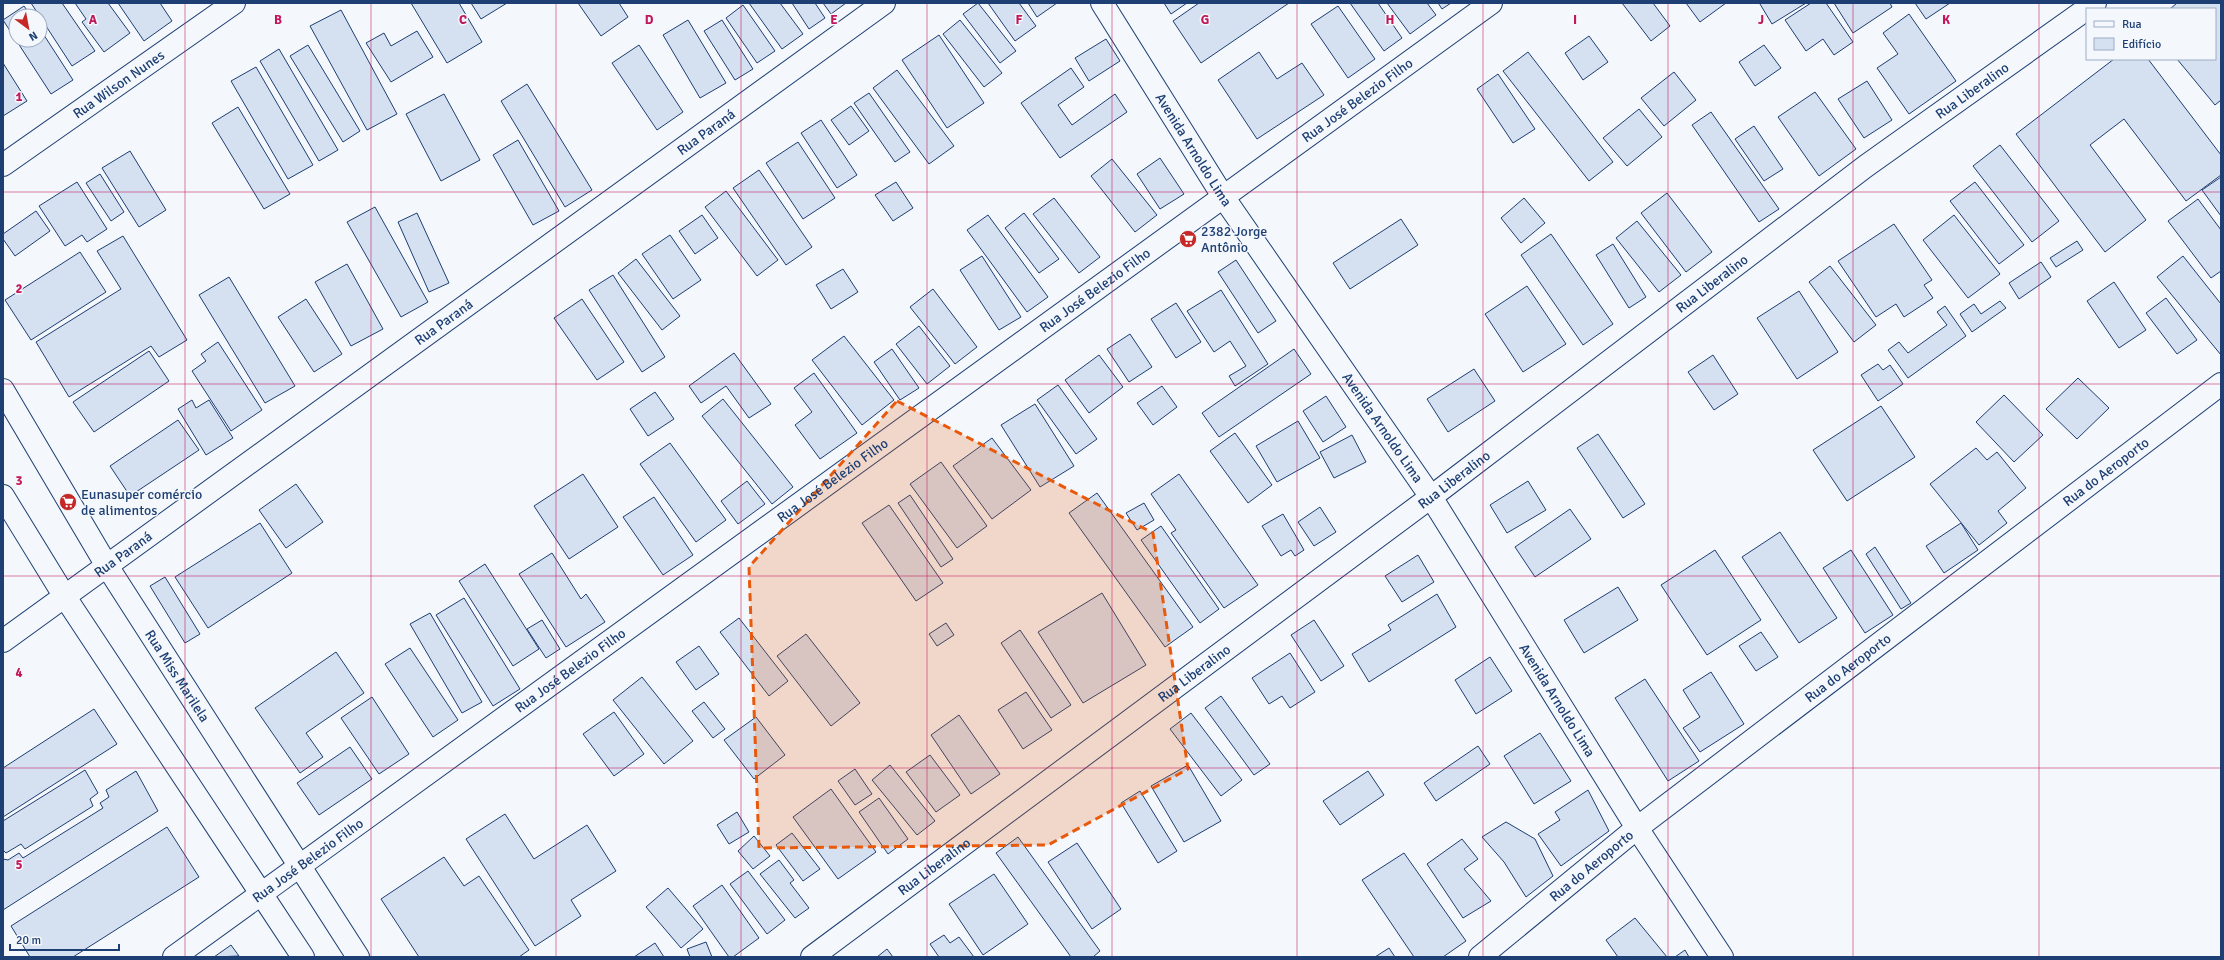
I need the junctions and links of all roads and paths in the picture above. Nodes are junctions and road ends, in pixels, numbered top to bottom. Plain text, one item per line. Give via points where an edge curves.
1 (234, 3) edge
2 (884, 3) edge
3 (1102, 3) edge
4 (1491, 3) edge
5 (2086, 9) edge
6 (3, 165) edge
7 (1224, 198) junction
8 (2221, 384) edge
9 (3, 390) edge
10 (3, 496) edge
11 (1431, 497) junction
12 (107, 566) junction
13 (65, 597) junction
14 (3, 641) edge
15 (1637, 828) junction
16 (300, 865) junction
17 (261, 893) junction
18 (174, 957) edge
19 (303, 957) edge
20 (358, 957) edge
21 (812, 957) edge
22 (1480, 957) edge
23 (1722, 957) edge

1 - 6 street, Rua Wilson Nunes
2 - 12 street, Rua Paraná
3 - 7 street, Avenida Arnoldo Lima
4 - 7 street, Rua José Belezio Filho
5 - 11 street, Rua Liberalino via 1866,166
7 - 11 street, Avenida Arnoldo Lima
7 - 16 street, Rua José Belezio Filho
8 - 15 street, Rua do Aeroporto
9 - 12 street, Rua Miss Marilela
10 - 13 street
11 - 15 street, Avenida Arnoldo Lima
11 - 21 street, Rua Liberalino
12 - 13 street, Rua Paraná
12 - 16 street, Rua Miss Marilela
13 - 14 street, Rua Paraná
13 - 17 street
15 - 22 street, Rua do Aeroporto
15 - 23 street, Avenida Arnoldo Lima
16 - 17 street, Rua José Belezio Filho
16 - 20 street, Rua Miss Marilela
17 - 18 street, Rua José Belezio Filho
17 - 19 street

